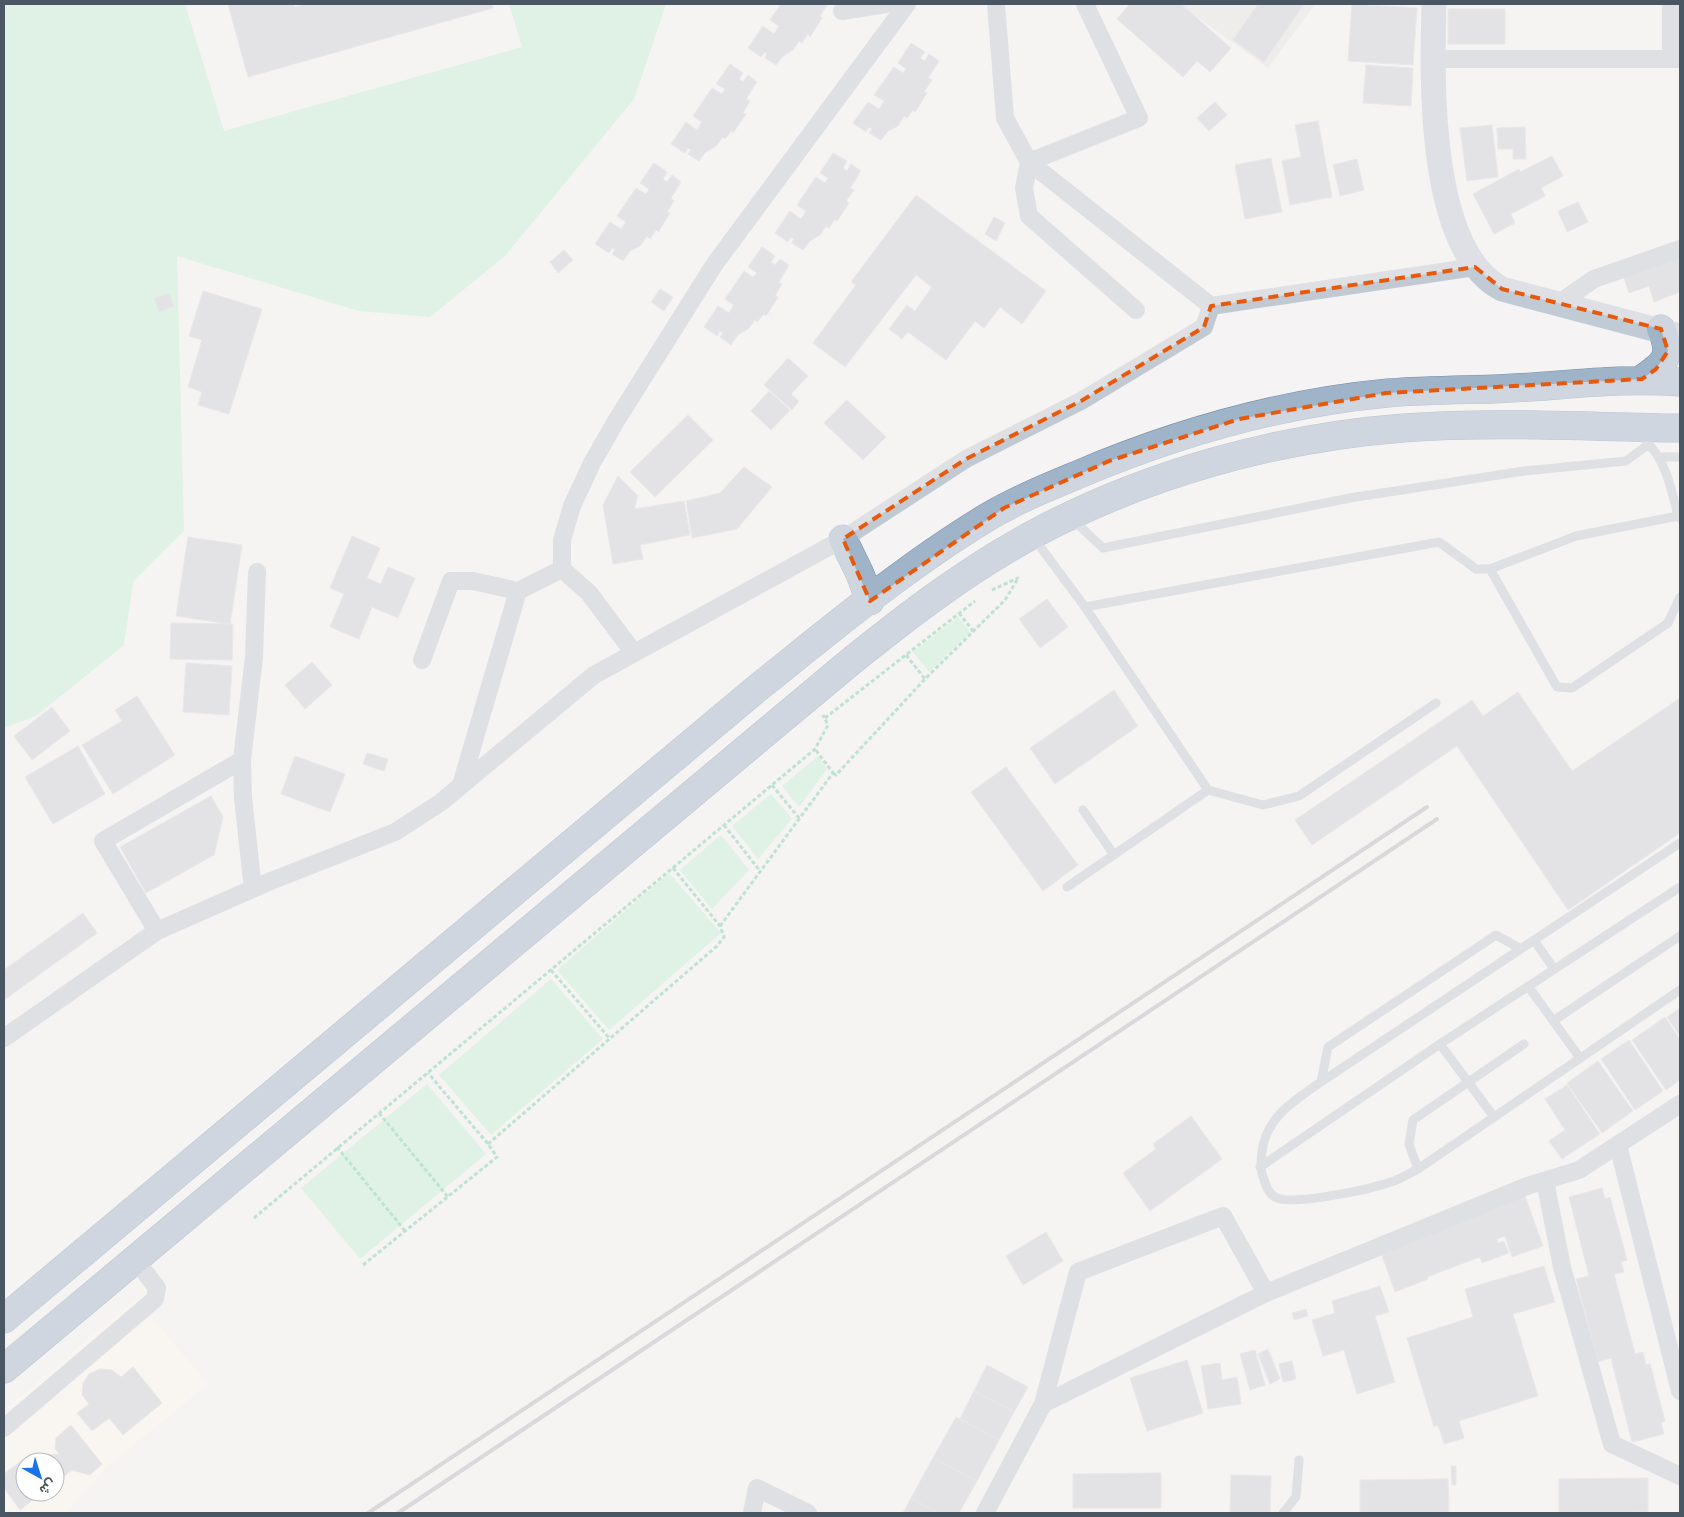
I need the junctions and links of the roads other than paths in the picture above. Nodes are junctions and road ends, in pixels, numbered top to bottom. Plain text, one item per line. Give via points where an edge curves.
1 (886, 4) edge
2 (907, 4) edge
3 (996, 4) edge
4 (1085, 4) edge
5 (1434, 4) edge
6 (1671, 4) edge
7 (842, 11) dead end
8 (1433, 59) junction
9 (1676, 60) edge
10 (1029, 162) junction
11 (1680, 249) edge
12 (1475, 267) junction
13 (1558, 304) junction
14 (1211, 306) junction
15 (1136, 310) dead end
16 (1671, 333) edge
17 (1642, 379) junction
18 (1680, 382) edge
19 (1680, 428) edge
20 (1639, 436) junction
21 (1659, 457) junction
22 (1680, 457) edge
23 (1069, 516) junction
24 (1679, 517) edge
25 (1032, 535) junction
26 (843, 539) junction
27 (562, 569) junction
28 (1490, 569) junction
29 (257, 572) dead end
30 (518, 591) junction
31 (1680, 597) edge
32 (870, 601) junction
33 (1085, 607) junction
34 (634, 653) junction
35 (422, 660) dead end
36 (1436, 703) dead end
37 (242, 760) junction
38 (461, 785) junction
39 (1208, 790) junction
40 (1082, 810) dead end
41 (1680, 843) edge
42 (1114, 855) junction
43 (1067, 887) dead end
44 (1680, 887) edge
45 (253, 889) junction
46 (157, 931) junction
47 (1680, 936) edge
48 (1534, 940) junction
49 (1521, 949) junction
50 (1554, 969) junction
51 (1528, 986) junction
52 (1680, 990) edge
53 (1553, 1021) junction
54 (4, 1038) edge
55 (1440, 1044) junction
56 (1524, 1044) dead end
57 (1580, 1058) junction
58 (1321, 1082) junction
59 (1468, 1082) junction
60 (1680, 1104) edge
61 (1494, 1117) junction
62 (1618, 1145) junction
63 (1260, 1167) junction
64 (1418, 1169) junction
65 (1545, 1181) junction
66 (135, 1259) junction
67 (1266, 1293) junction
68 (4, 1319) edge
69 (4, 1369) edge
70 (1680, 1391) edge
71 (1043, 1404) junction
72 (4, 1428) edge
73 (1299, 1460) dead end
74 (1680, 1476) edge
75 (752, 1513) edge
76 (808, 1513) edge
77 (985, 1513) edge
78 (1283, 1513) edge

1 - 7 street
2 - 27 street via 714,265 616,421 572,506 562,540
3 - 10 street via 1005,118
4 - 10 street via 1139,118
5 - 8 main road
6 - 9 street
8 - 9 street
8 - 12 main road via 1432,79 1448,201 1459,237
10 - 14 street
10 - 15 street via 1024,188 1029,216
11 - 13 street via 1594,279
12 - 13 main road via 1502,289
12 - 14 street
13 - 16 main road
14 - 26 street via 1204,327 1081,401 966,459
16 - 17 highway via 1667,357
17 - 18 highway
17 - 32 highway via 1386,393 1239,419 1109,461 1004,508 965,531
19 - 20 highway
20 - 21 lane
20 - 23 highway via 1498,424 1350,433 1253,452 1189,470
20 - 23 lane via 1626,461 1524,471 1350,498 1103,548
21 - 22 lane
21 - 24 lane
23 - 25 highway
24 - 28 lane via 1576,536
25 - 33 lane
25 - 66 highway via 953,585 871,645
26 - 32 highway
26 - 34 street
27 - 30 street
27 - 34 street via 589,593
28 - 31 lane via 1557,687 1572,688 1668,623
28 - 33 lane via 1476,568 1440,542
29 - 37 street via 254,657
30 - 35 street via 472,581 450,581
30 - 38 street
32 - 68 highway via 755,690
33 - 39 lane
34 - 38 street via 594,675
36 - 39 lane via 1298,796 1263,805
37 - 45 street
37 - 46 street via 103,841
38 - 45 street via 395,832
39 - 42 lane
40 - 42 lane
41 - 48 lane
42 - 43 lane
44 - 50 lane
45 - 46 street
46 - 54 street
47 - 53 lane
48 - 49 lane
48 - 50 lane
49 - 58 lane
49 - 58 lane via 1496,936 1344,1037 1328,1048
50 - 51 lane
51 - 53 lane
51 - 55 lane
52 - 57 lane
53 - 57 lane
55 - 59 lane
55 - 63 lane
56 - 59 lane
57 - 61 lane
58 - 63 lane via 1284,1109 1269,1125 1263,1140
59 - 61 lane
59 - 64 lane via 1419,1114 1411,1124 1409,1144
60 - 62 street
61 - 64 lane
62 - 65 street via 1579,1170
62 - 70 street
63 - 64 lane via 1266,1187 1275,1198 1291,1202 1375,1187 1396,1181
65 - 67 street
65 - 74 street via 1562,1266 1612,1444
66 - 69 highway
66 - 72 street via 157,1288 155,1299
67 - 71 street
67 - 71 street via 1223,1216 1078,1272
71 - 77 street
73 - 78 lane via 1296,1497
75 - 76 street via 757,1488

